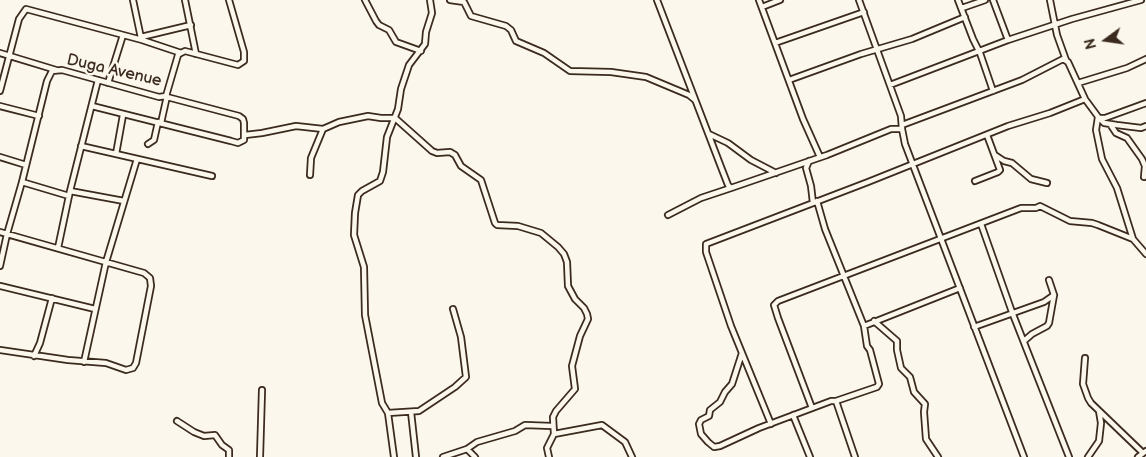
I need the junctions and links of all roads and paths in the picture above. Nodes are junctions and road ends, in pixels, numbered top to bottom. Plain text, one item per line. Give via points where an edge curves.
1 (133, 0) edge
2 (186, 0) edge
3 (229, 0) edge
4 (365, 0) edge
5 (430, 0) edge
6 (450, 0) edge
7 (657, 0) edge
8 (759, 0) edge
9 (780, 0) edge
10 (859, 0) edge
11 (958, 0) edge
12 (985, 0) edge
13 (993, 0) edge
14 (1050, 0) edge
15 (1141, 0) edge
16 (762, 7) junction
17 (962, 8) junction
18 (864, 12) junction
19 (965, 17) junction
20 (190, 25) junction
21 (1054, 25) junction
22 (122, 35) junction
23 (141, 38) junction
24 (1008, 40) junction
25 (775, 43) junction
26 (878, 50) junction
27 (978, 50) junction
28 (421, 51) junction
29 (181, 52) junction
30 (0, 53) edge
31 (196, 54) junction
32 (9, 56) junction
33 (1146, 59) edge
34 (1066, 60) junction
35 (57, 70) junction
36 (98, 80) junction
37 (789, 80) junction
38 (108, 83) junction
39 (1078, 83) junction
40 (890, 84) junction
41 (0, 91) edge
42 (993, 91) junction
43 (167, 96) junction
44 (1085, 99) junction
45 (696, 101) junction
46 (1146, 103) edge
47 (0, 106) edge
48 (92, 106) junction
49 (123, 115) junction
50 (39, 116) junction
51 (1098, 117) junction
52 (395, 118) junction
53 (160, 123) junction
54 (1110, 124) junction
55 (1146, 126) edge
56 (902, 127) junction
57 (323, 130) junction
58 (245, 134) junction
59 (708, 134) junction
60 (987, 135) junction
61 (148, 144) dead end
62 (81, 146) junction
63 (116, 154) junction
64 (995, 155) junction
65 (0, 157) edge
66 (820, 157) junction
67 (136, 159) junction
68 (810, 160) junction
69 (912, 164) junction
70 (26, 165) junction
71 (776, 173) junction
72 (310, 175) dead end
73 (212, 176) dead end
74 (1144, 177) dead end
75 (975, 181) dead end
76 (22, 182) junction
77 (1047, 183) dead end
78 (731, 188) junction
79 (70, 193) junction
80 (124, 201) junction
81 (815, 202) junction
82 (668, 216) dead end
83 (981, 224) junction
84 (0, 232) edge
85 (7, 234) junction
86 (941, 239) junction
87 (1133, 239) junction
88 (58, 248) junction
89 (1146, 254) edge
90 (106, 262) junction
91 (0, 266) edge
92 (843, 275) junction
93 (1049, 280) dead end
94 (0, 286) edge
95 (960, 288) junction
96 (1054, 295) junction
97 (52, 298) junction
98 (453, 308) dead end
99 (95, 309) junction
100 (1012, 312) junction
101 (874, 321) junction
102 (864, 326) junction
103 (974, 327) junction
104 (1024, 341) junction
105 (0, 350) edge
106 (742, 353) junction
107 (34, 356) junction
108 (1085, 358) dead end
109 (84, 362) junction
110 (262, 390) dead end
111 (836, 401) junction
112 (812, 408) junction
113 (1098, 410) junction
114 (411, 412) junction
115 (388, 414) junction
116 (793, 415) junction
117 (178, 421) dead end
118 (771, 424) junction
119 (552, 426) junction
120 (554, 434) junction
121 (467, 449) junction
122 (1145, 452) edge
123 (229, 457) edge
124 (260, 457) edge
125 (394, 457) edge
126 (416, 457) edge
127 (443, 457) edge
128 (475, 457) edge
129 (549, 457) edge
130 (632, 457) edge
131 (810, 457) edge
132 (856, 457) edge
133 (938, 457) edge
134 (1024, 457) edge
135 (1069, 457) edge
136 (1088, 457) edge
137 (1138, 457) edge

1 - 23 street
2 - 20 street
3 - 31 street via 244,61 238,65
4 - 28 street via 376,21 389,30 396,42
5 - 28 street via 432,13
6 - 45 street via 464,2 471,16 506,26 516,41 544,53 570,71 646,77
7 - 45 street
8 - 16 street
9 - 16 street
10 - 18 street
11 - 17 street
12 - 17 street
13 - 24 street
14 - 21 street
15 - 21 street
16 - 25 street
17 - 19 street
18 - 25 street
18 - 26 street
19 - 26 street
19 - 27 street
20 - 23 street
20 - 31 street
21 - 24 street
21 - 34 street
22 - 23 street
22 - 32 street via 26,9 19,18
22 - 38 street
23 - 29 street
24 - 27 street
25 - 37 street
26 - 37 street
26 - 40 street
27 - 40 street
27 - 42 street
28 - 52 street via 409,65
29 - 31 street
29 - 43 street, Duga Avenue
30 - 32 street
32 - 35 street
32 - 41 street
33 - 39 street
34 - 39 street
34 - 42 street
35 - 36 street, Duga Avenue
35 - 50 street, Duga Avenue via 49,76
36 - 38 street, Duga Avenue
36 - 48 street
37 - 66 street
38 - 43 street, Duga Avenue via 159,97
39 - 44 street
40 - 56 street
42 - 56 street
43 - 53 street
43 - 58 street via 239,116 243,119
44 - 51 street
44 - 60 street
45 - 59 street
46 - 51 street via 1105,118
47 - 50 street
48 - 49 street
48 - 62 street
49 - 53 street
49 - 63 street
50 - 70 street, Duga Avenue
51 - 54 street
51 - 87 street via 1096,130 1102,159 1117,188
52 - 57 street via 368,116 339,122
52 - 115 street via 387,137 380,181 358,196 354,235 364,267 365,315 382,403
52 - 119 street via 432,151 450,152 460,166 481,180 497,225 518,226 541,233 564,254 568,286 588,319 572,366 575,389 556,411
53 - 58 street via 238,142 244,140
53 - 61 street via 154,140
54 - 55 street
54 - 74 street via 1116,133 1127,138 1142,159
56 - 66 street
56 - 69 street
57 - 58 street via 296,126
57 - 72 street via 311,158
59 - 71 street
59 - 78 street
60 - 64 street
60 - 69 street
62 - 63 street
62 - 79 street
63 - 67 street
64 - 75 street via 998,172
64 - 77 street via 1012,163 1031,179
65 - 70 street
66 - 68 street
67 - 73 street
67 - 80 street
68 - 71 street
68 - 81 street via 806,168
69 - 81 street
69 - 86 street
70 - 76 street, Duga Avenue
71 - 78 street
76 - 79 street
76 - 85 street, Duga Avenue
78 - 82 street via 701,198
79 - 80 street
79 - 88 street
80 - 90 street
81 - 92 street
81 - 106 street via 706,244 706,252
83 - 86 street
83 - 87 street via 1021,208 1040,206 1070,222 1092,223
83 - 100 street
84 - 85 street
85 - 88 street
85 - 91 street, Duga Avenue
86 - 92 street
86 - 95 street
87 - 89 street
88 - 90 street
90 - 99 street
90 - 109 street via 144,273 150,278 136,363 126,370 106,363
92 - 102 street
92 - 112 street via 774,305
93 - 96 street
94 - 97 street
95 - 101 street
95 - 103 street
96 - 100 street via 1044,302
96 - 104 street via 1047,326
97 - 99 street
97 - 107 street
98 - 114 street via 466,377 419,411
99 - 109 street
100 - 103 street
100 - 104 street
101 - 102 street
101 - 133 street via 896,338 901,368 910,377 914,392 926,404 926,439
102 - 111 street via 879,384
103 - 134 street
104 - 135 street
105 - 107 street
106 - 118 street
106 - 118 street via 732,384 710,410 710,416 701,420 699,429 708,442 720,446
107 - 109 street
108 - 113 street via 1084,391
110 - 124 street
111 - 112 street
111 - 132 street
112 - 116 street
113 - 122 street
113 - 136 street via 1099,442
114 - 115 street
114 - 126 street
115 - 125 street
116 - 118 street
116 - 131 street
117 - 123 street via 204,436 215,435 229,450
119 - 120 street
119 - 121 street via 525,425 510,433 477,442
120 - 129 street via 547,448
120 - 130 street via 602,425 625,442
121 - 127 street
121 - 128 street
122 - 137 street

